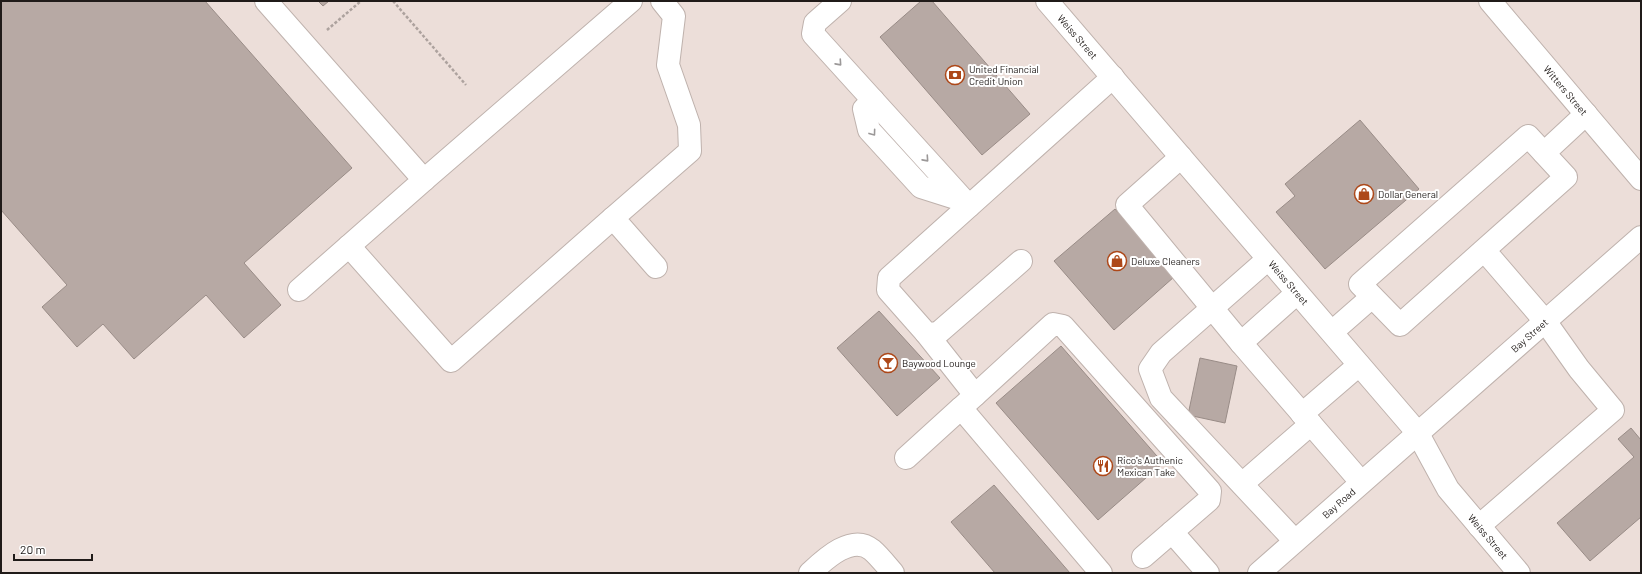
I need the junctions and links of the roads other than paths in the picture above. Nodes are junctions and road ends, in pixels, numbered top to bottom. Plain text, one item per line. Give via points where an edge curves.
1 (266, 1) edge
2 (632, 1) edge
3 (662, 1) edge
4 (840, 1) edge
5 (1047, 1) edge
6 (1490, 1) edge
7 (1113, 77) junction
8 (1586, 114) junction
9 (1544, 153) junction
10 (1181, 157) junction
11 (1641, 179) edge
12 (424, 180) junction
13 (966, 203) junction
14 (613, 218) junction
15 (1641, 237) edge
16 (349, 246) junction
17 (1484, 250) junction
18 (1268, 259) junction
19 (1021, 261) dead end
20 (656, 267) dead end
21 (300, 290) dead end
22 (1297, 293) junction
23 (1372, 297) junction
24 (1212, 309) junction
25 (1545, 321) junction
26 (1332, 332) junction
27 (926, 333) junction
28 (1241, 343) junction
29 (1359, 365) junction
30 (968, 401) junction
31 (1307, 419) junction
32 (1417, 432) junction
33 (906, 458) dead end
34 (1361, 482) junction
35 (1242, 484) junction
36 (1479, 526) junction
37 (1172, 532) junction
38 (1295, 540) junction
39 (1143, 557) dead end
40 (810, 573) edge
41 (893, 573) edge
42 (1101, 573) edge
43 (1208, 573) edge
44 (1259, 573) edge
45 (1519, 573) edge

1 - 12 street
2 - 12 street
3 - 14 street via 674,16 668,65 689,125 690,151
4 -> 13 street via 815,23 813,34
5 - 7 street, Weiss Street
6 - 8 street, Witters Street
7 - 10 street, Weiss Street
7 - 13 street
8 - 9 street
8 - 11 street, Witters Street
9 - 17 street via 1566,177
9 - 23 street via 1528,136 1360,284
10 - 18 street, Weiss Street
10 - 24 street via 1127,205
12 - 16 street
13 - 27 street via 889,278 888,290
14 - 16 street via 451,361
14 - 20 street
15 - 25 street, Bay Street
16 - 21 street
17 - 23 street via 1400,325
17 - 25 street
18 - 22 street, Weiss Street
18 - 24 street
19 - 27 street via 937,334
22 - 26 street, Weiss Street
22 - 28 street
23 - 26 street
24 - 28 street
24 - 35 street via 1161,353 1150,369 1161,398
25 - 32 street, Bay Street
25 - 36 street via 1578,369 1613,410
26 - 29 street, Weiss Street
27 - 30 street
28 - 31 street
29 - 31 street
29 - 32 street, Weiss Street
30 - 33 street
30 - 37 street via 1053,324 1063,326 1210,491 1209,500
30 - 42 street
31 - 34 street
31 - 35 street
32 - 34 street, Bay Road
32 - 36 street, Weiss Street via 1448,489
34 - 38 street, Bay Road
35 - 38 street
36 - 45 street, Weiss Street
37 - 39 street
37 - 43 street
38 - 44 street, Bay Road
40 - 41 street via 840,549 856,544 871,548

